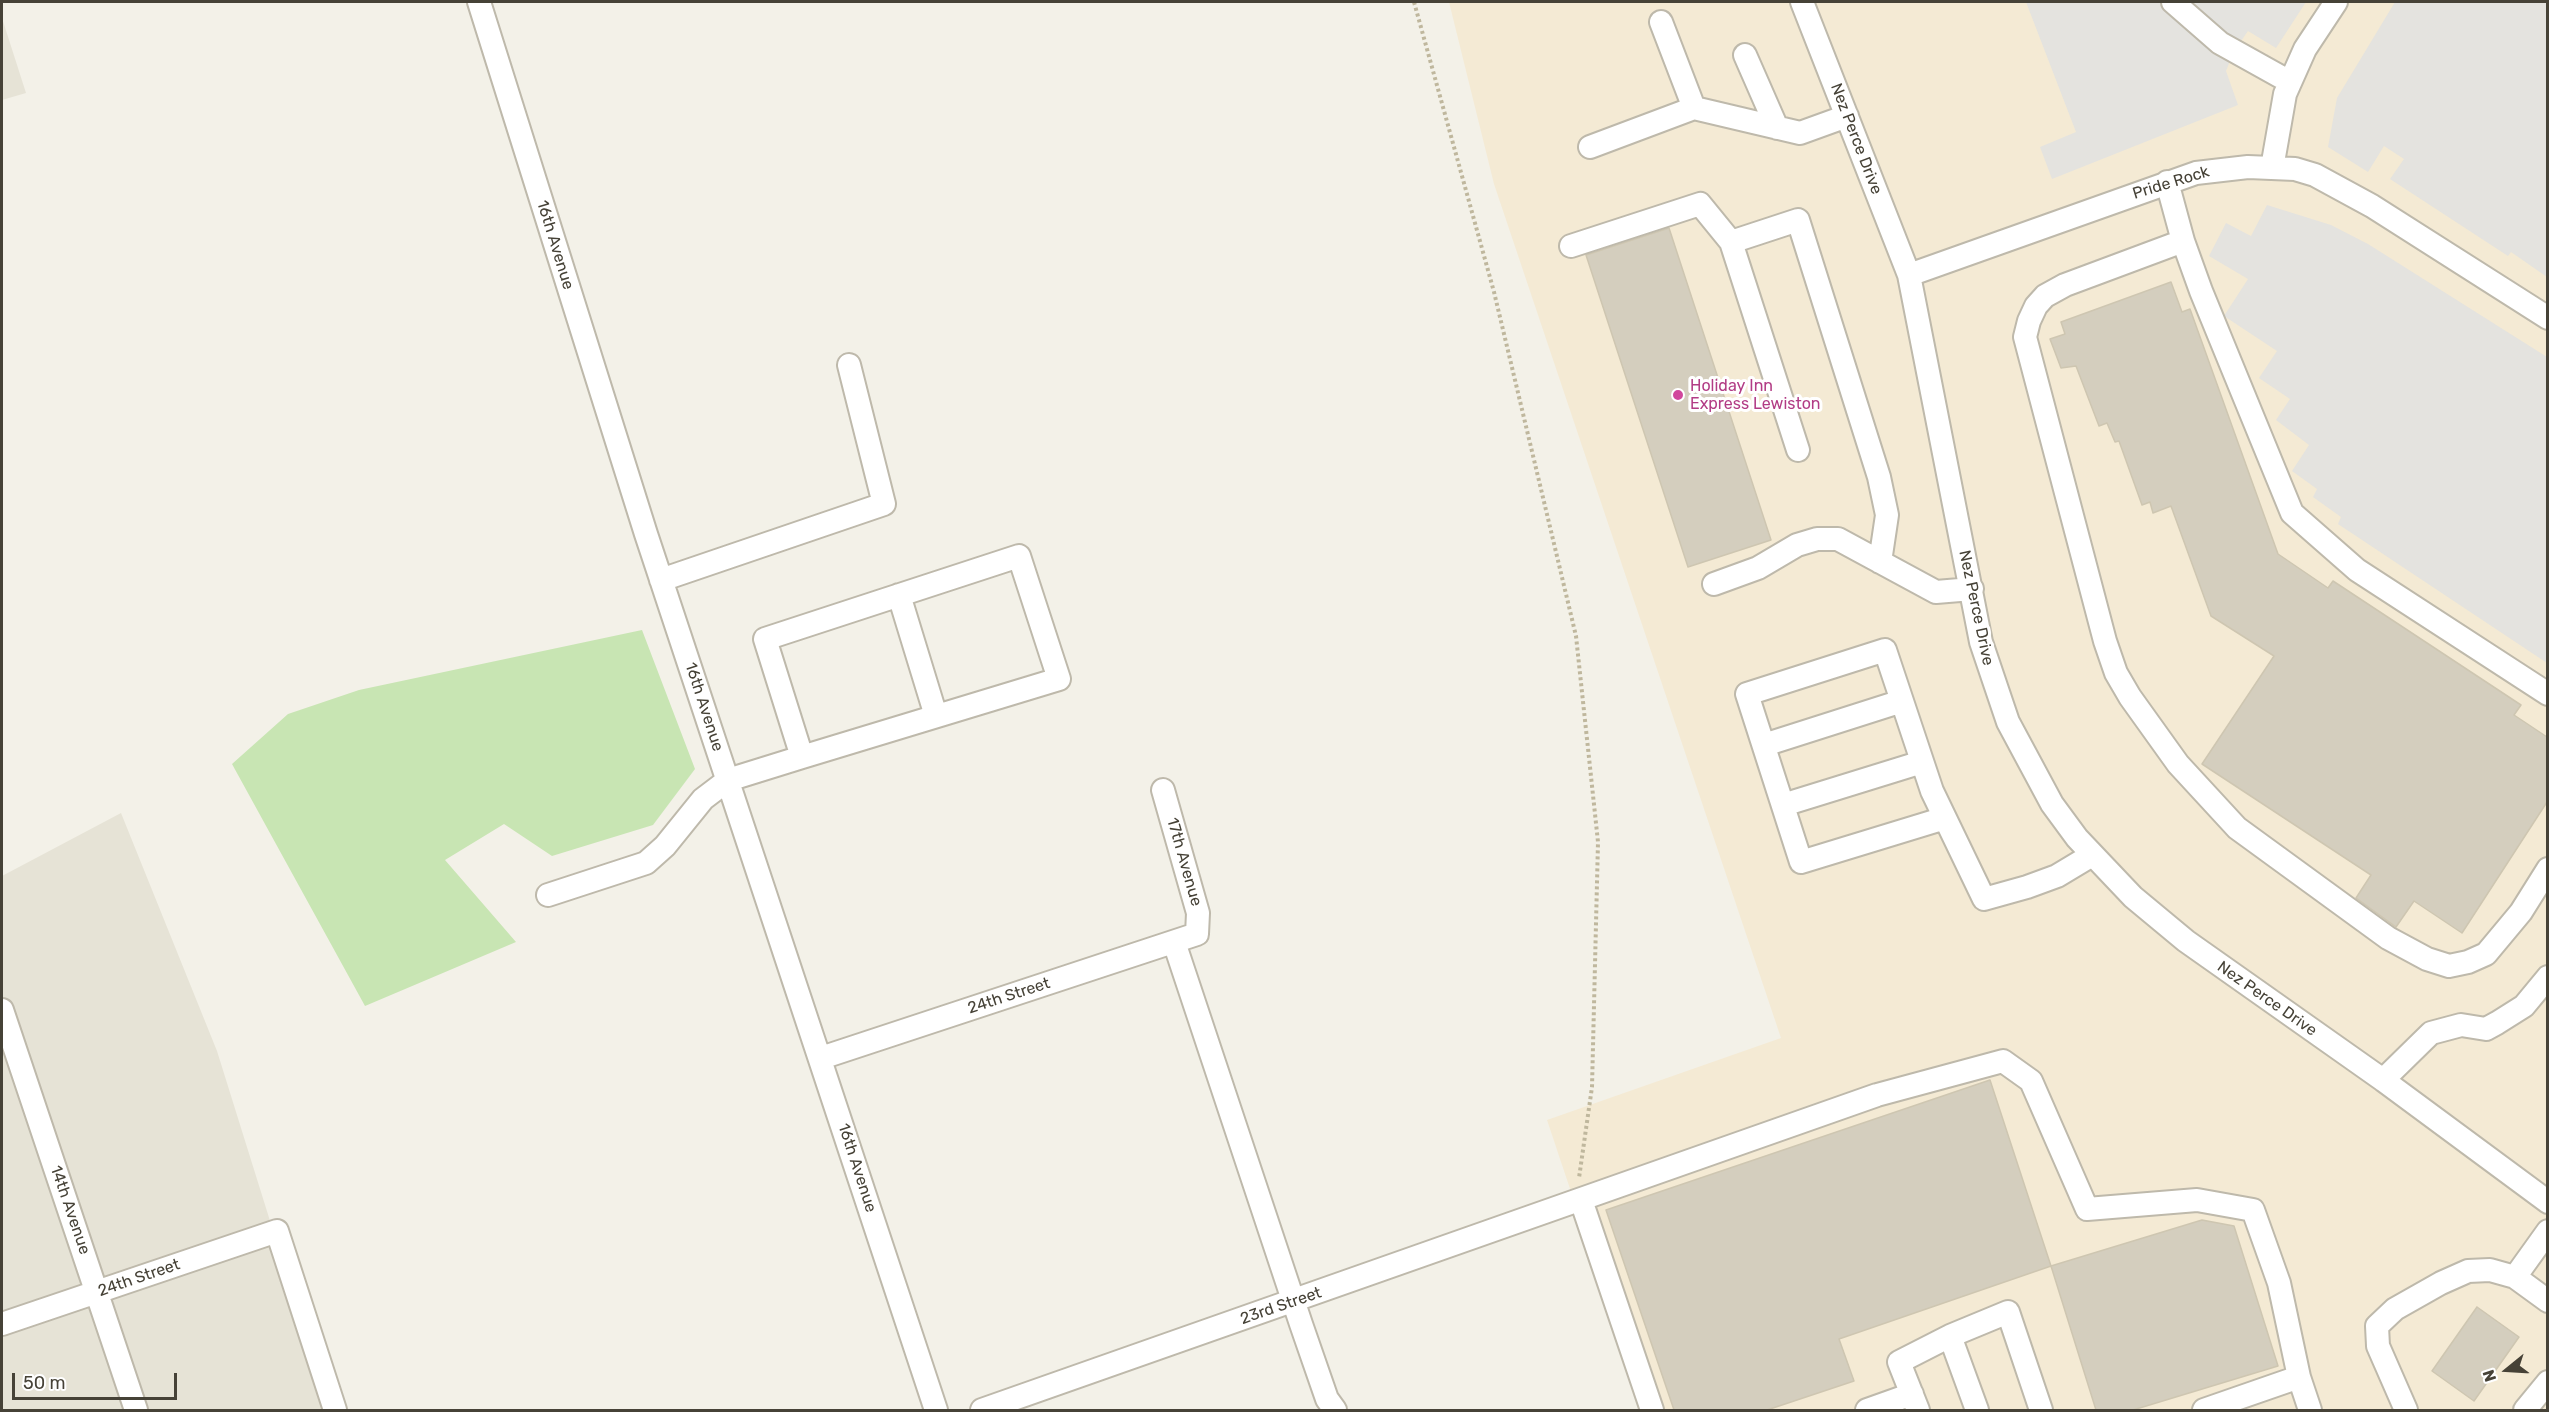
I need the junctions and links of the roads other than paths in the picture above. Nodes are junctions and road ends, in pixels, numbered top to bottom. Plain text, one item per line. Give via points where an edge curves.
1 (479, 2) edge
2 (1802, 2) edge
3 (2173, 2) edge
4 (2336, 2) edge
5 (1661, 22) dead end
6 (1745, 55) dead end
7 (2290, 82) junction
8 (1694, 108) junction
9 (1847, 116) junction
10 (1777, 128) junction
11 (1590, 147) dead end
12 (2272, 168) junction
13 (2167, 182) junction
14 (2183, 241) junction
15 (1731, 242) junction
16 (1571, 246) dead end
17 (1909, 275) junction
18 (2547, 318) edge
19 (849, 365) dead end
20 (1798, 450) dead end
21 (1880, 562) junction
22 (662, 580) junction
23 (1714, 584) dead end
24 (1971, 589) junction
25 (899, 596) junction
26 (2547, 694) edge
27 (1902, 702) junction
28 (936, 716) junction
29 (1764, 745) junction
30 (802, 757) junction
31 (1922, 762) junction
32 (728, 780) junction
33 (1163, 790) dead end
34 (1783, 805) junction
35 (1945, 818) junction
36 (2092, 855) junction
37 (2547, 869) edge
38 (548, 895) dead end
39 (1197, 934) joint
40 (1174, 942) junction
41 (2547, 977) edge
42 (2, 1010) edge
43 (822, 1058) junction
44 (2383, 1080) junction
45 (1581, 1200) junction
46 (2547, 1202) edge
47 (2547, 1231) edge
48 (2514, 1277) junction
49 (98, 1292) junction
50 (2547, 1301) edge
51 (1294, 1302) junction
52 (2, 1324) edge
53 (1950, 1336) junction
54 (2299, 1377) junction
55 (2547, 1382) edge
56 (1915, 1402) edge
57 (2227, 1407) edge
58 (136, 1410) edge
59 (335, 1410) edge
60 (936, 1410) edge
61 (982, 1410) edge
62 (1335, 1410) edge
63 (1652, 1410) edge
64 (1867, 1410) edge
65 (1977, 1410) edge
66 (2041, 1410) edge
67 (2204, 1410) edge
68 (2310, 1410) edge
69 (2406, 1410) edge
70 (2525, 1410) edge

1 - 22 street, 16th Avenue
2 - 9 street, Nez Perce Drive
3 - 7 street via 2220,44
4 - 7 street via 2305,49
5 - 8 street
6 - 10 street
7 - 12 street
8 - 10 street
8 - 11 street
9 - 10 street via 1800,133
9 - 17 street, Nez Perce Drive
12 - 13 street, Pride Rock via 2219,169
12 - 18 street, Pride Rock via 2315,175 2372,206
13 - 14 street
13 - 17 street, Pride Rock
14 - 26 street via 2292,513 2357,570
14 - 37 street via 2045,296 2036,306 2025,337 2116,673 2178,764 2237,828 2388,938 2427,959 2449,966 2486,954 2521,912
15 - 16 street via 1700,204
15 - 20 street
15 - 21 street via 1798,219 1878,477 1887,515
17 - 24 street, Nez Perce Drive
19 - 22 street via 884,504
21 - 23 street via 1838,539 1817,539
21 - 24 street via 1936,592
22 - 32 street, 16th Avenue
24 - 36 street, Nez Perce Drive via 1981,642 2008,722 2052,804
25 - 28 street
25 - 28 street via 1019,556 1059,679
25 - 30 street via 765,639
27 - 29 street
27 - 29 street via 1885,650 1747,694
27 - 31 street
28 - 30 street
29 - 34 street
30 - 32 street
31 - 34 street
31 - 35 street
32 - 38 street via 703,799 646,863
32 - 43 street, 16th Avenue
33 - 39 street, 17th Avenue via 1198,913
34 - 35 street via 1802,862
35 - 36 street via 1984,899 2057,876
36 - 44 street, Nez Perce Drive via 2133,897 2186,941
39 - 40 street, 24th Street
40 - 43 street, 24th Street
40 - 51 street
41 - 44 street via 2524,1006 2486,1029 2462,1025 2431,1033
42 - 49 street, 14th Avenue
43 - 60 street, 16th Avenue
44 - 46 street, Nez Perce Drive
45 - 51 street, 23rd Street
45 - 54 street, 23rd Street via 1877,1095 2003,1061 2031,1081 2086,1209 2196,1200 2253,1210 2279,1283
45 - 63 street
47 - 48 street
48 - 50 street
48 - 69 street via 2490,1270 2468,1271 2395,1309 2377,1326 2378,1346
49 - 52 street, 24th Street
49 - 58 street, 14th Avenue
49 - 59 street, 24th Street via 277,1231
51 - 61 street, 23rd Street
51 - 62 street via 1327,1399
53 - 56 street via 1899,1362
53 - 65 street
53 - 66 street via 2008,1312
54 - 57 street
54 - 68 street
55 - 70 street
56 - 64 street
57 - 67 street

